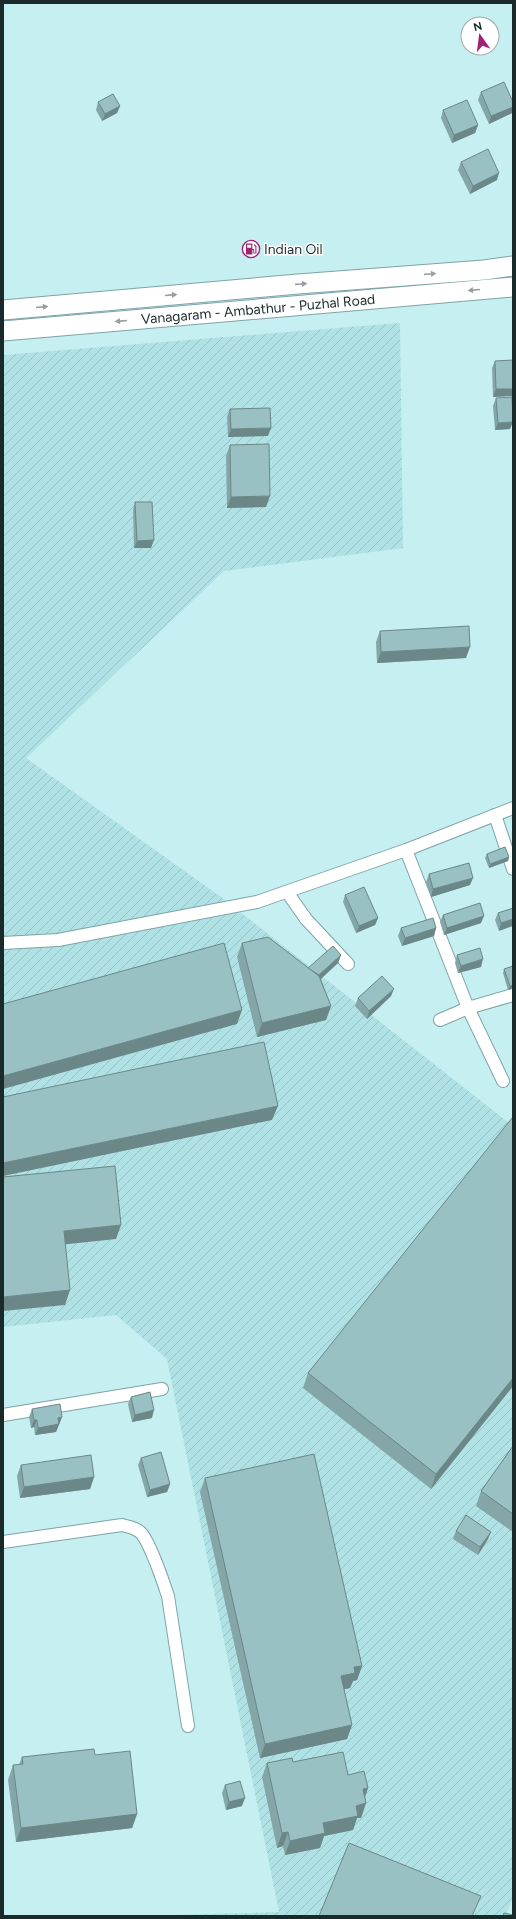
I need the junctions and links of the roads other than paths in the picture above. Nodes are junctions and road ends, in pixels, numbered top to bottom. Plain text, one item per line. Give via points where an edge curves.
1 (513, 266) edge
2 (513, 287) edge
3 (3, 310) edge
4 (3, 331) edge
5 (513, 808) edge
6 (495, 816) junction
7 (406, 850) junction
8 (513, 869) edge
9 (287, 892) junction
10 (3, 943) edge
11 (348, 964) dead end
12 (513, 995) edge
13 (468, 1008) junction
14 (440, 1020) dead end
15 (503, 1081) dead end
16 (162, 1389) dead end
17 (3, 1415) edge
18 (3, 1542) edge
19 (188, 1726) dead end

3 -> 1 main road
2 -> 4 main road, Vanagaram - Ambathur - Puzhal Road
5 - 6 street
6 - 7 street
6 - 8 street
7 - 9 street
7 - 13 street
9 - 10 street via 257,902 196,915 58,940
9 - 11 street via 306,919
12 - 13 street
13 - 14 street
13 - 15 street
16 - 17 street
18 - 19 street via 122,1525 134,1528 142,1534 168,1596

